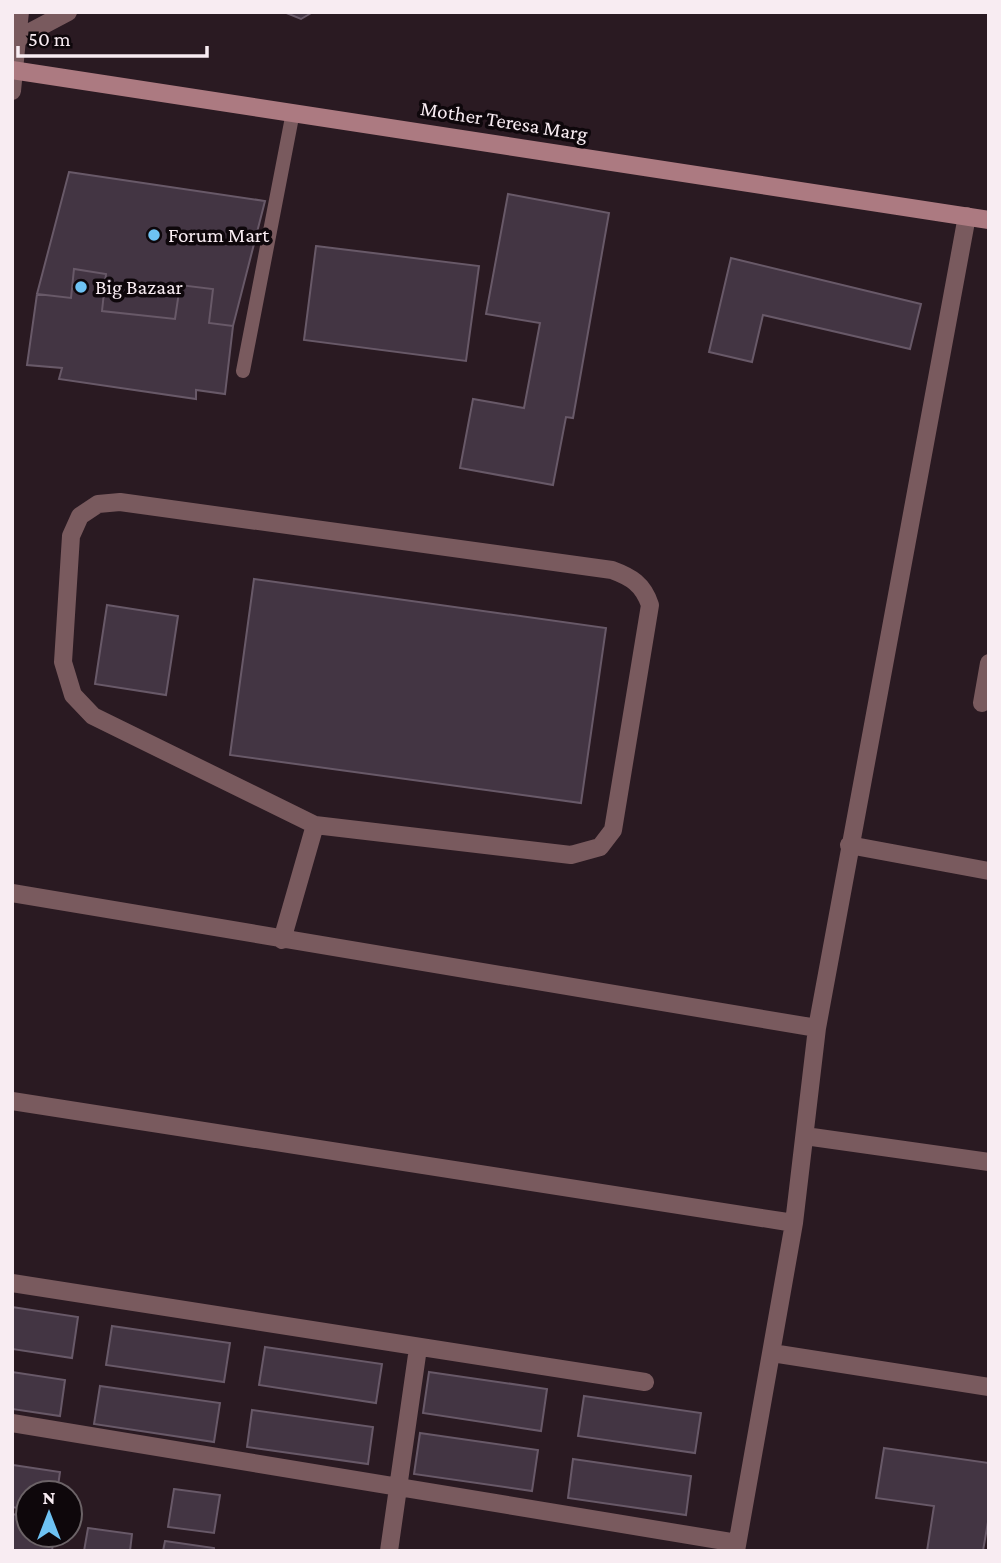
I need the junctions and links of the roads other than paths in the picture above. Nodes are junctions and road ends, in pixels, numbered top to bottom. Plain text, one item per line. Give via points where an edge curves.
1 (20, 12) edge
2 (68, 12) edge
3 (17, 39) junction
4 (13, 70) edge
5 (12, 91) edge
6 (293, 112) junction
7 (967, 216) junction
8 (989, 220) edge
9 (243, 370) dead end
10 (989, 663) edge
11 (982, 703) dead end
12 (315, 825) junction
13 (849, 845) junction
14 (989, 871) edge
15 (12, 893) edge
16 (282, 940) junction
17 (817, 1028) junction
18 (12, 1101) edge
19 (805, 1136) junction
20 (989, 1162) edge
21 (794, 1223) junction
22 (12, 1283) edge
23 (418, 1348) junction
24 (772, 1353) junction
25 (645, 1382) dead end
26 (989, 1387) edge
27 (12, 1423) edge
28 (399, 1485) junction
29 (737, 1547) edge
30 (389, 1551) edge

1 - 3 street
2 - 3 street
3 - 4 street
4 - 5 street
4 - 6 street, Mother Teresa Marg
6 - 7 street, Mother Teresa Marg
6 - 9 lane
7 - 8 street, Mother Teresa Marg
7 - 13 street
10 - 11 street
12 - 12 street via 571,855 600,847 613,830 650,604 646,591 631,577 611,570 120,502 98,504 80,516 71,536 64,662 73,695 93,716
12 - 16 street
13 - 14 street
13 - 17 street
15 - 16 street
16 - 17 street
17 - 19 street
18 - 21 street
19 - 20 street
19 - 21 street
21 - 24 street
22 - 23 street
23 - 25 street
23 - 28 street
24 - 26 street
24 - 29 street
27 - 28 street
28 - 29 street
28 - 30 street

